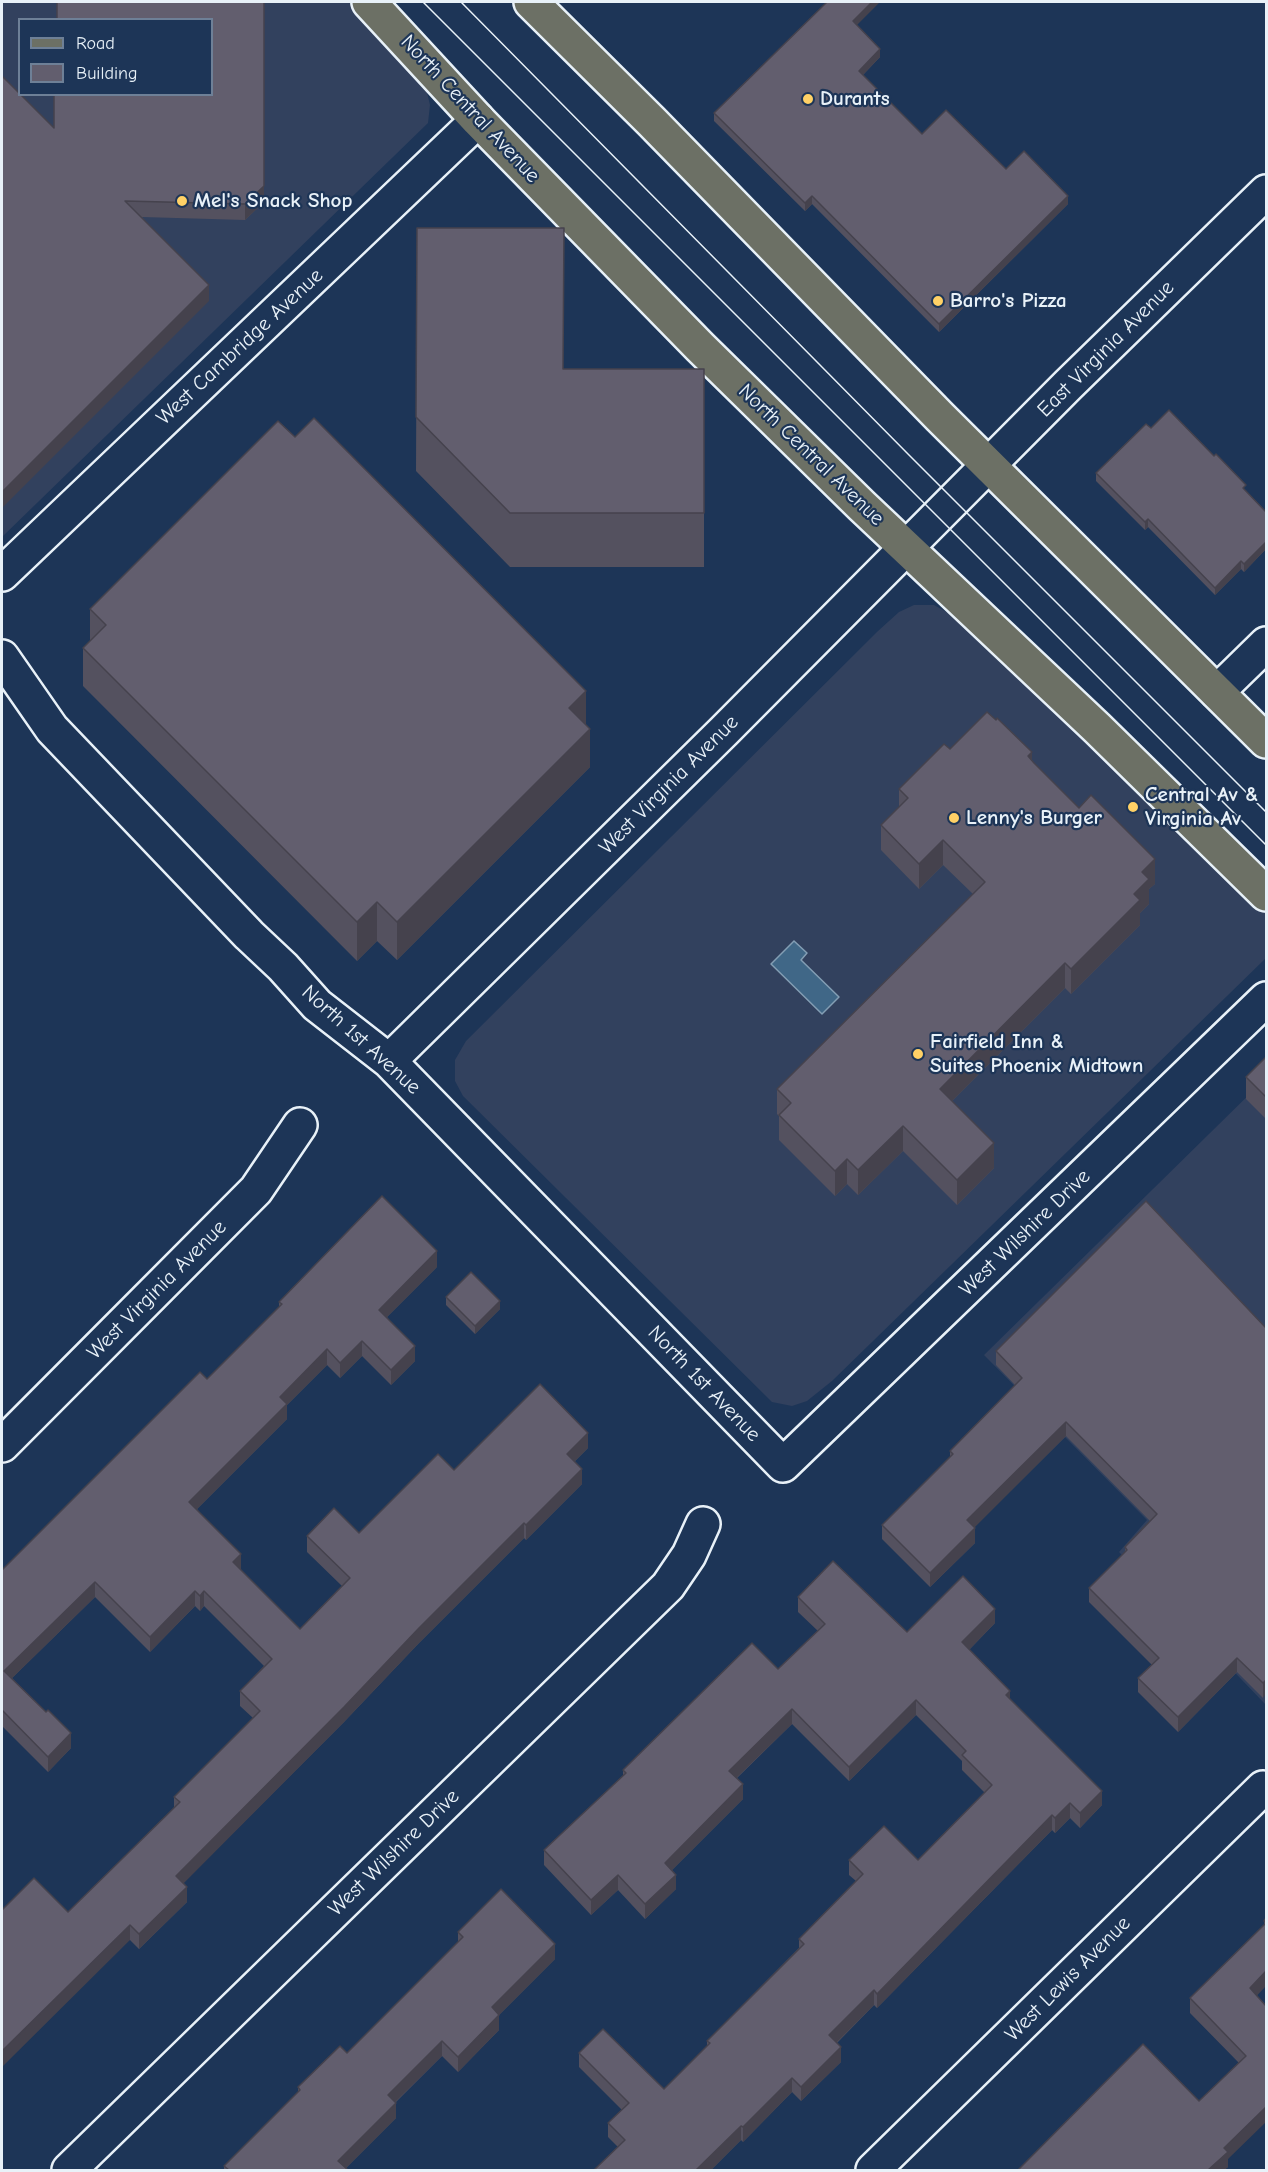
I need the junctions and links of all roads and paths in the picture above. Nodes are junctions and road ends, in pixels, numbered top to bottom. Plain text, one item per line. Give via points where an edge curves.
1 (369, 2) edge
2 (531, 2) edge
3 (478, 120) junction
4 (1266, 192) edge
5 (989, 465) junction
6 (947, 507) joint
7 (906, 547) junction
8 (2, 574) edge
9 (1266, 644) edge
10 (2, 657) edge
11 (1217, 692) junction
12 (1266, 741) edge
13 (1266, 894) edge
14 (1266, 999) edge
15 (389, 1061) junction
16 (300, 1125) dead end
17 (2, 1445) edge
18 (783, 1465) joint
19 (703, 1524) dead end
20 (1263, 1788) dead end
21 (69, 2170) edge
22 (873, 2170) edge

1 - 3 main road, North Central Avenue
2 - 5 main road
3 - 7 main road, North Central Avenue via 700,347
3 - 8 street, West Cambridge Avenue
4 - 5 street, East Virginia Avenue
5 - 6 street, East Virginia Avenue
5 - 11 main road
6 - 7 street, West Virginia Avenue
7 - 13 main road, North Central Avenue
7 - 15 street, West Virginia Avenue
9 - 11 street
10 - 15 street, North 1st Avenue via 52,729 249,935 317,1005
11 - 12 main road
14 - 18 street, West Wilshire Drive
15 - 18 street, North 1st Avenue
16 - 17 street, West Virginia Avenue via 256,1190
19 - 21 street, West Wilshire Drive via 689,1555 668,1586
20 - 22 street, West Lewis Avenue

